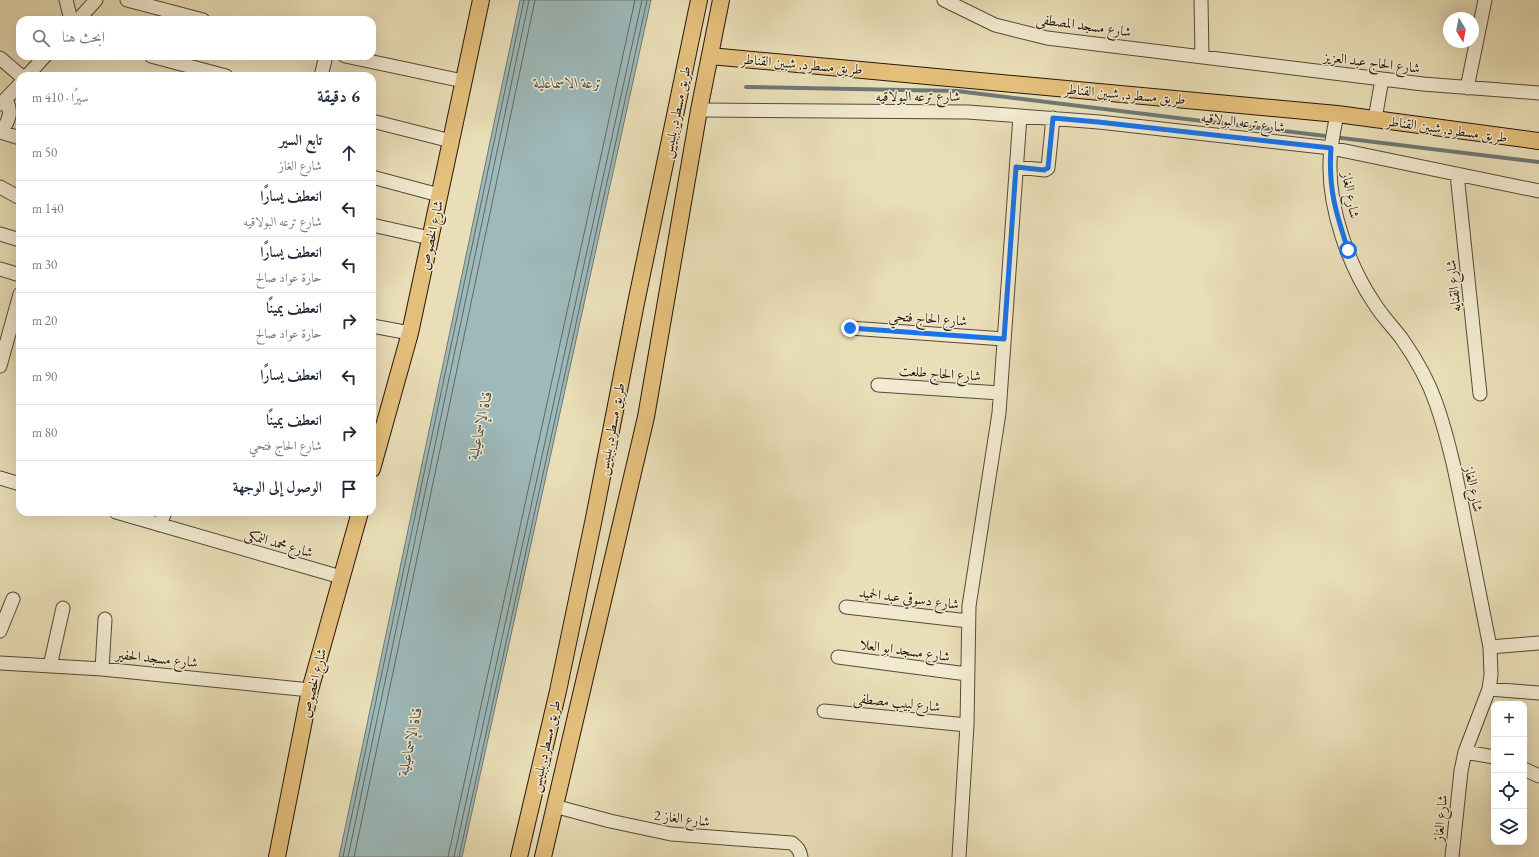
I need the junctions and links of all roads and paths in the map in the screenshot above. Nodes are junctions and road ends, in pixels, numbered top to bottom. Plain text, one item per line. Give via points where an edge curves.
1 (66, 0) edge
2 (126, 0) edge
3 (481, 0) edge
4 (699, 0) edge
5 (721, 0) edge
6 (944, 0) edge
7 (1201, 0) edge
8 (1485, 0) edge
9 (95, 1) edge
10 (70, 16) edge
11 (82, 16) edge
12 (188, 16) edge
13 (710, 56) junction
14 (1, 57) edge
15 (1202, 57) junction
16 (41, 60) edge
17 (167, 60) edge
18 (325, 60) edge
19 (364, 60) edge
20 (24, 72) edge
21 (31, 72) edge
22 (211, 72) edge
23 (322, 72) edge
24 (1382, 79) junction
25 (463, 81) junction
26 (16, 88) edge
27 (1468, 88) junction
28 (1539, 93) edge
29 (2, 103) edge
30 (699, 110) junction
31 (1338, 114) junction
32 (1020, 116) junction
33 (1053, 118) junction
34 (1375, 119) junction
35 (376, 122) edge
36 (0, 132) edge
37 (16, 137) edge
38 (451, 141) junction
39 (1539, 141) edge
40 (1331, 148) junction
41 (1016, 167) junction
42 (1457, 174) junction
43 (376, 178) edge
44 (0, 187) edge
45 (1539, 191) edge
46 (439, 195) junction
47 (16, 196) edge
48 (376, 226) edge
49 (0, 234) edge
50 (430, 238) junction
51 (16, 239) edge
52 (0, 269) edge
53 (16, 274) edge
54 (16, 308) edge
55 (376, 327) edge
56 (850, 328) dead end
57 (410, 333) junction
58 (1004, 339) junction
59 (0, 366) edge
60 (878, 385) dead end
61 (1000, 393) junction
62 (1480, 394) dead end
63 (376, 454) edge
64 (0, 478) edge
65 (16, 483) edge
66 (130, 516) edge
67 (163, 516) edge
68 (359, 516) edge
69 (160, 525) junction
70 (341, 577) junction
71 (13, 599) dead end
72 (846, 607) dead end
73 (63, 608) dead end
74 (105, 619) dead end
75 (968, 621) junction
76 (0, 630) edge
77 (1539, 643) edge
78 (1490, 648) junction
79 (838, 657) dead end
80 (0, 663) edge
81 (50, 666) junction
82 (102, 669) junction
83 (967, 674) junction
84 (1489, 689) junction
85 (310, 690) junction
86 (1539, 693) edge
87 (824, 711) dead end
88 (967, 726) junction
89 (1465, 752) junction
90 (1491, 756) edge
91 (1527, 770) edge
92 (1539, 776) edge
93 (554, 806) junction
94 (277, 857) edge
95 (519, 857) edge
96 (543, 857) edge
97 (801, 857) edge
98 (959, 857) edge
99 (1452, 857) edge

1 - 10 street
2 - 12 street
3 - 25 main road, شارع الخصوص
4 - 95 main road, طريق مسطرد, بلبيس via 558,691
5 - 13 main road, طريق مسطرد, بلبيس
6 - 15 street, شارع مسجد المصطفى via 994,25 1047,38
7 - 15 street
8 - 27 street
9 - 11 street
13 - 30 main road, طريق مسطرد, بلبيس
13 - 31 main road, طريق مسطرد, شبين القناطر
14 - 20 street
15 - 24 street, شارع الحاج عبد العزيز
16 - 21 street
17 - 22 street
18 - 23 street
19 - 25 street
24 - 27 street, شارع الحاج عبد العزيز
24 - 34 street
25 - 38 main road, شارع الخصوص
26 - 29 street
27 - 28 street, شارع الحاج عبد العزيز
29 - 36 street via 10,107 10,117
30 - 32 street, شارع ترعه البولاقيه via 968,112
30 - 93 main road, طريق مسطرد, بلبيس via 646,418
31 - 34 main road, طريق مسطرد, شبين القناطر
31 - 40 street, شارع الغاز
32 - 33 street, شارع ترعه البولاقيه
32 - 41 street
33 - 40 street, شارع ترعه البولاقيه
33 - 41 street via 1048,168 1044,170
34 - 39 main road, طريق مسطرد, شبين القناطر
35 - 38 street
36 - 37 street
38 - 46 main road, شارع الخصوص
40 - 42 street, شارع ترعه البولاقيه
40 - 78 street, شارع الغاز via 1332,196 1348,250 1374,304 1416,360 1436,403 1454,468
41 - 58 street
42 - 45 street, شارع ترعه البولاقيه
42 - 62 street, شارع القنايه
43 - 46 street
44 - 47 street
46 - 50 main road, شارع الخصوص
48 - 50 street
49 - 51 street
50 - 57 main road, شارع الخصوص
52 - 53 street
54 - 59 street
55 - 57 street
56 - 58 street, شارع الحاج فتحي
57 - 63 main road, شارع الخصوص
58 - 61 street
60 - 61 street, شارع الحاج طلعت
61 - 75 street via 996,439 972,581
64 - 65 street
66 - 69 street, شارع محمد النمكى
67 - 69 street
68 - 70 main road, شارع الخصوص
69 - 70 street, شارع محمد النمكى
70 - 85 main road, شارع الخصوص
71 - 76 street
72 - 75 street, شارع دسوقي عبد الحميد
73 - 81 street
74 - 82 street
75 - 83 street
77 - 78 street
78 - 84 street, شارع الغاز
79 - 83 street, شارع مسجد ابو العلا
80 - 81 street, شارع مسجد الحفير
81 - 82 street, شارع مسجد الحفير
82 - 85 street, شارع مسجد الحفير
83 - 88 street
84 - 86 street
84 - 89 street, شارع الغاز
85 - 94 main road, شارع الخصوص
87 - 88 street, شارع لبيب مصطفى
88 - 98 street
89 - 90 street
89 - 99 street, شارع الغاز
91 - 92 street
93 - 96 main road, طريق مسطرد, بلبيس
93 - 97 street, شارع الغاز 2 via 671,834 792,843 797,847

